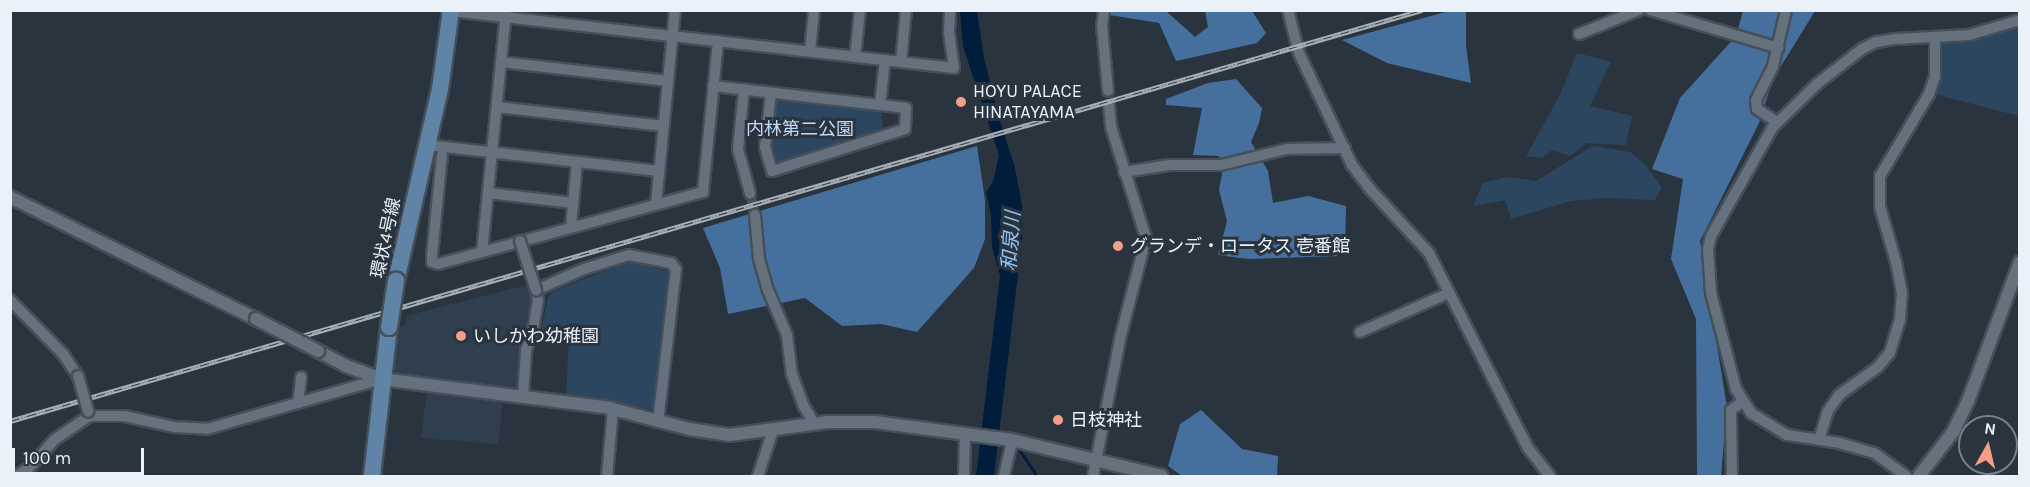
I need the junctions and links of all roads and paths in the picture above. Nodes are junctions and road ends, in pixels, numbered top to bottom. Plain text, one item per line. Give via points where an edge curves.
1 (675, 10) edge
2 (814, 10) edge
3 (860, 10) edge
4 (906, 10) edge
5 (950, 10) edge
6 (1104, 10) edge
7 (1288, 10) edge
8 (1639, 10) edge
9 (1650, 10) edge
10 (1786, 10) edge
11 (451, 11) edge
12 (506, 14) edge
13 (2019, 20) edge
14 (1579, 34) dead end
15 (673, 36) junction
16 (1935, 37) junction
17 (718, 41) junction
18 (1779, 48) junction
19 (810, 51) junction
20 (855, 57) junction
21 (885, 60) junction
22 (901, 62) junction
23 (501, 63) junction
24 (668, 81) junction
25 (713, 86) junction
26 (744, 89) junction
27 (1108, 90) dead end
28 (771, 93) junction
29 (880, 105) junction
30 (1109, 106) dead end
31 (497, 107) junction
32 (1777, 122) junction
33 (664, 126) junction
34 (427, 145) junction
35 (1345, 148) junction
36 (492, 153) junction
37 (442, 155) dead end
38 (576, 162) junction
39 (659, 171) junction
40 (1124, 172) junction
41 (750, 193) tunnel mouth
42 (488, 194) junction
43 (10, 197) edge
44 (573, 203) junction
45 (656, 204) junction
46 (754, 215) tunnel mouth
47 (571, 227) junction
48 (520, 241) junction
49 (482, 252) junction
50 (2019, 262) edge
51 (2015, 285) edge
52 (536, 291) junction
53 (1449, 294) junction
54 (10, 300) edge
55 (1360, 332) dead end
56 (301, 377) dead end
57 (381, 378) junction
58 (523, 397) junction
59 (1743, 401) junction
60 (298, 403) junction
61 (613, 409) junction
62 (88, 414) junction
63 (658, 422) junction
64 (815, 424) junction
65 (773, 430) junction
66 (965, 434) junction
67 (1012, 440) junction
68 (1819, 440) junction
69 (1096, 460) junction
70 (17, 477) edge
71 (372, 477) edge
72 (607, 477) edge
73 (758, 477) edge
74 (964, 477) edge
75 (1004, 477) edge
76 (1093, 477) edge
77 (1162, 477) edge
78 (1550, 477) edge
79 (1732, 477) edge
80 (1906, 477) edge
81 (1919, 477) edge

1 - 15 street
2 - 19 street
3 - 20 street
4 - 22 street
5 - 22 street via 954,68
6 - 27 street
7 - 35 street via 1299,53
8 - 14 street
9 - 18 street
10 - 18 street
11 - 12 street
11 - 34 main road, 環状4号線
12 - 15 street
12 - 23 street
13 - 16 street via 1969,34
15 - 17 street
15 - 24 street
16 - 32 street via 1876,42 1862,49
16 - 68 street via 1935,76 1929,94 1880,176 1880,207 1902,293 1895,337 1890,352 1878,367 1839,395 1828,411
17 - 19 street
17 - 25 street
18 - 32 street via 1756,100 1757,109
19 - 20 street
20 - 21 street
21 - 22 street
21 - 29 street
23 - 24 street
23 - 31 street
24 - 33 street
25 - 26 street
25 - 45 street via 703,192
26 - 28 street
26 - 41 street via 738,149
28 - 29 street
28 - 29 street via 765,147 772,171 906,133 906,108
30 - 40 street
31 - 33 street
31 - 36 street
32 - 59 street via 1720,216 1708,249 1711,293
33 - 39 street
34 - 36 street
34 - 57 main road, 環状4号線, bridge via 396,281
35 - 40 street via 1287,149 1221,165 1170,165
35 - 53 street via 1371,190 1430,253
36 - 38 street
36 - 42 street
37 - 49 street via 432,262 438,264
38 - 39 street
38 - 44 street
39 - 45 street
40 - 69 street via 1146,238 1121,335
42 - 44 street
42 - 49 street
43 - 57 street, bridge via 346,366
44 - 47 street
45 - 47 street
46 - 64 street via 759,259 787,335 792,374
47 - 48 street
48 - 49 street
48 - 52 street, bridge
50 - 51 street
51 - 81 street via 1953,432
52 - 58 street via 538,301 526,350
52 - 63 street via 584,268 629,255 671,263 676,269
53 - 55 street
53 - 78 street via 1528,447
54 - 62 street, bridge via 63,354 78,376
56 - 60 street
57 - 58 street
57 - 60 street
57 - 71 main road, 環状4号線
58 - 61 street
59 - 68 street via 1768,426 1787,435
59 - 79 street via 1731,410
60 - 62 street via 207,429
61 - 63 street
61 - 72 street
62 - 70 street via 54,440
63 - 65 street via 729,435
64 - 65 street
64 - 66 street via 875,422
65 - 73 street
66 - 67 street
66 - 74 street
67 - 69 street
67 - 75 street
68 - 80 street via 1874,453
69 - 76 street
69 - 77 street

